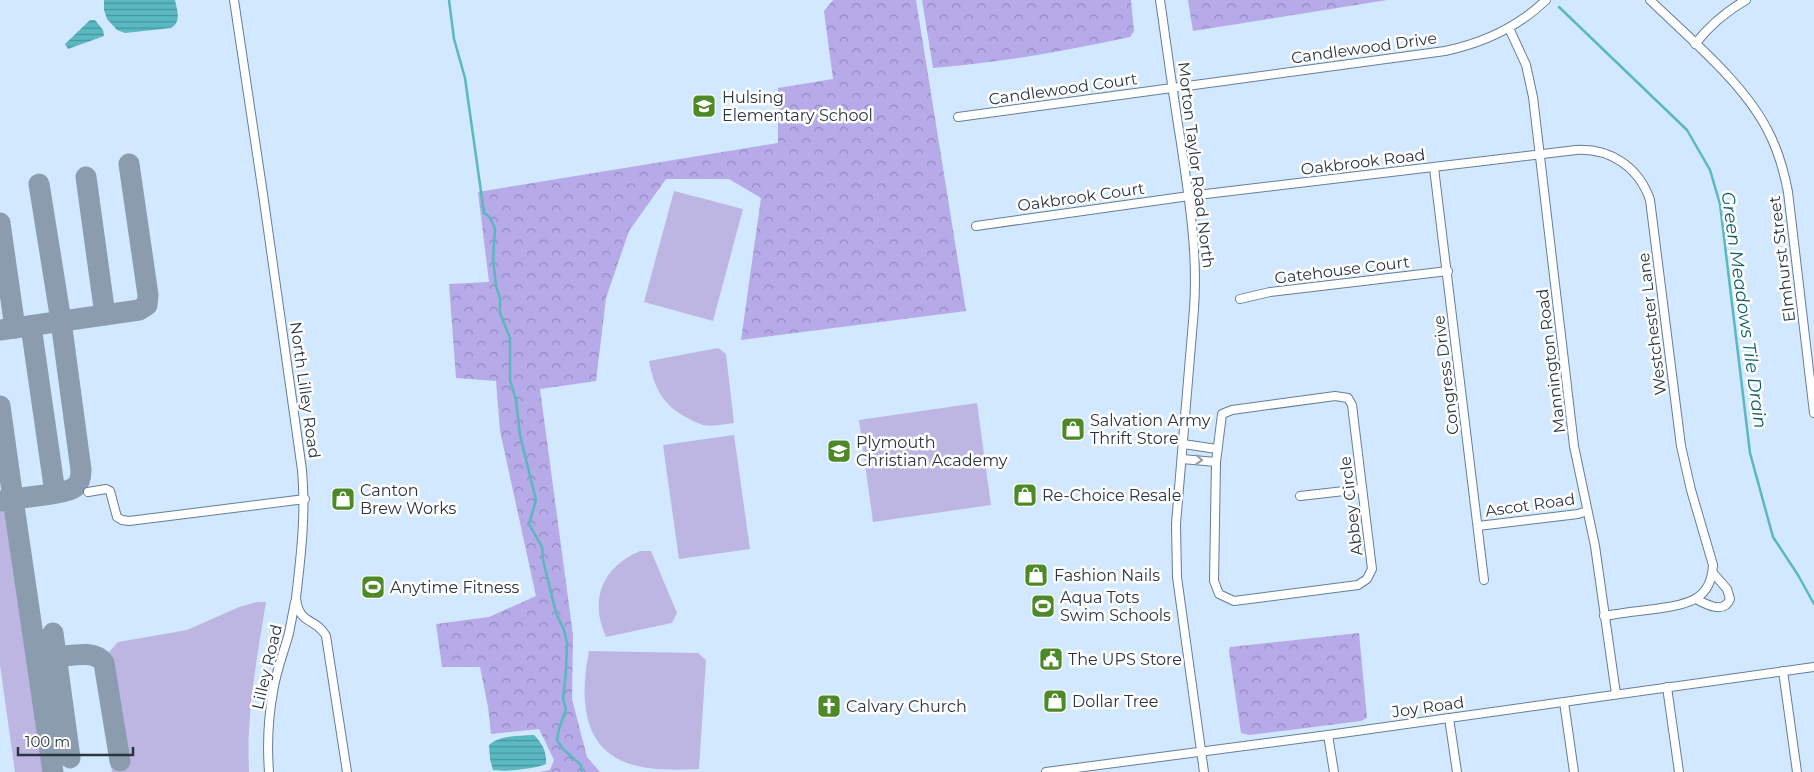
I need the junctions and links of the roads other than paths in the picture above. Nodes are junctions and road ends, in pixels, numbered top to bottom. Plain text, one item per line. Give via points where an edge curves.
1 (234, 0) edge
2 (1160, 0) edge
3 (1546, 0) edge
4 (1650, 0) edge
5 (1746, 0) edge
6 (1509, 28) junction
7 (1695, 44) junction
8 (1173, 89) junction
9 (958, 117) dead end
10 (1540, 154) junction
11 (1434, 168) junction
12 (1189, 196) junction
13 (976, 226) dead end
14 (1448, 271) junction
15 (1240, 299) dead end
16 (1814, 413) edge
17 (1183, 444) junction
18 (1218, 450) junction
19 (1182, 459) junction
20 (1216, 462) junction
21 (1362, 489) junction
22 (88, 492) dead end
23 (1300, 496) dead end
24 (305, 499) junction
25 (1587, 511) junction
26 (1478, 526) junction
27 (1713, 574) junction
28 (1484, 580) dead end
29 (296, 598) junction
30 (1696, 599) junction
31 (1604, 616) junction
32 (1814, 667) edge
33 (1783, 671) junction
34 (1667, 687) junction
35 (1616, 694) junction
36 (1564, 702) junction
37 (1449, 718) junction
38 (1328, 735) junction
39 (1200, 752) junction
40 (269, 772) edge
41 (347, 772) edge
42 (1046, 772) edge
43 (1204, 772) edge
44 (1334, 772) edge
45 (1457, 772) edge
46 (1574, 772) edge
47 (1679, 772) edge
48 (1797, 772) edge

1 - 24 street, North Lilley Road
2 - 8 street, Morton Taylor Road North
3 - 6 street, Candlewood Drive
4 - 7 street, Elmhurst Street
5 - 7 street via 1721,16
6 - 8 street, Candlewood Drive via 1473,44 1445,51
6 - 10 street, Mannington Road via 1522,53 1529,77
7 - 16 street, Elmhurst Street via 1752,105 1768,130 1781,162 1788,192
8 - 9 street, Candlewood Court
8 - 12 street, Morton Taylor Road North
10 - 11 street, Oakbrook Road
10 - 25 street, Mannington Road via 1574,446
10 - 27 street, Westchester Lane via 1583,149 1605,153 1631,168 1648,193 1681,446 1712,557
11 - 12 street, Oakbrook Road
11 - 14 street, Congress Drive
12 - 13 street, Oakbrook Court
12 - 17 street, Morton Taylor Road North via 1196,280
14 - 15 street, Gatehouse Court via 1270,292
14 - 26 street, Congress Drive
17 - 18 street
17 - 19 street, Morton Taylor Road North
18 - 20 street, Abbey Circle
18 - 21 street, Abbey Circle via 1222,414 1232,410 1335,396 1348,398 1352,405
19 -> 20 street
19 - 39 street, Morton Taylor Road North via 1176,568
20 - 21 street, Abbey Circle via 1214,580 1219,594 1234,602 1358,585 1367,579 1372,569
21 - 23 street
22 - 24 street via 110,491 117,517 128,522
24 - 29 street, North Lilley Road
25 - 26 street, Ascot Road
25 - 31 street, Mannington Road
26 - 28 street, Congress Drive
27 - 30 street via 1708,588
27 - 30 street via 1727,589 1729,602 1718,607
29 - 40 street, Lilley Road via 270,710
29 - 41 street via 301,615 326,636
30 - 31 street via 1682,605
31 - 35 street, Mannington Road
32 - 33 street, Joy Road
33 - 34 street, Joy Road
33 - 48 street
34 - 35 street, Joy Road
34 - 47 street
35 - 36 street, Joy Road
36 - 37 street, Joy Road
36 - 46 street
37 - 38 street, Joy Road
37 - 45 street
38 - 39 street, Joy Road
38 - 44 street
39 - 42 street, Joy Road
39 - 43 street, Morton Taylor Road North

